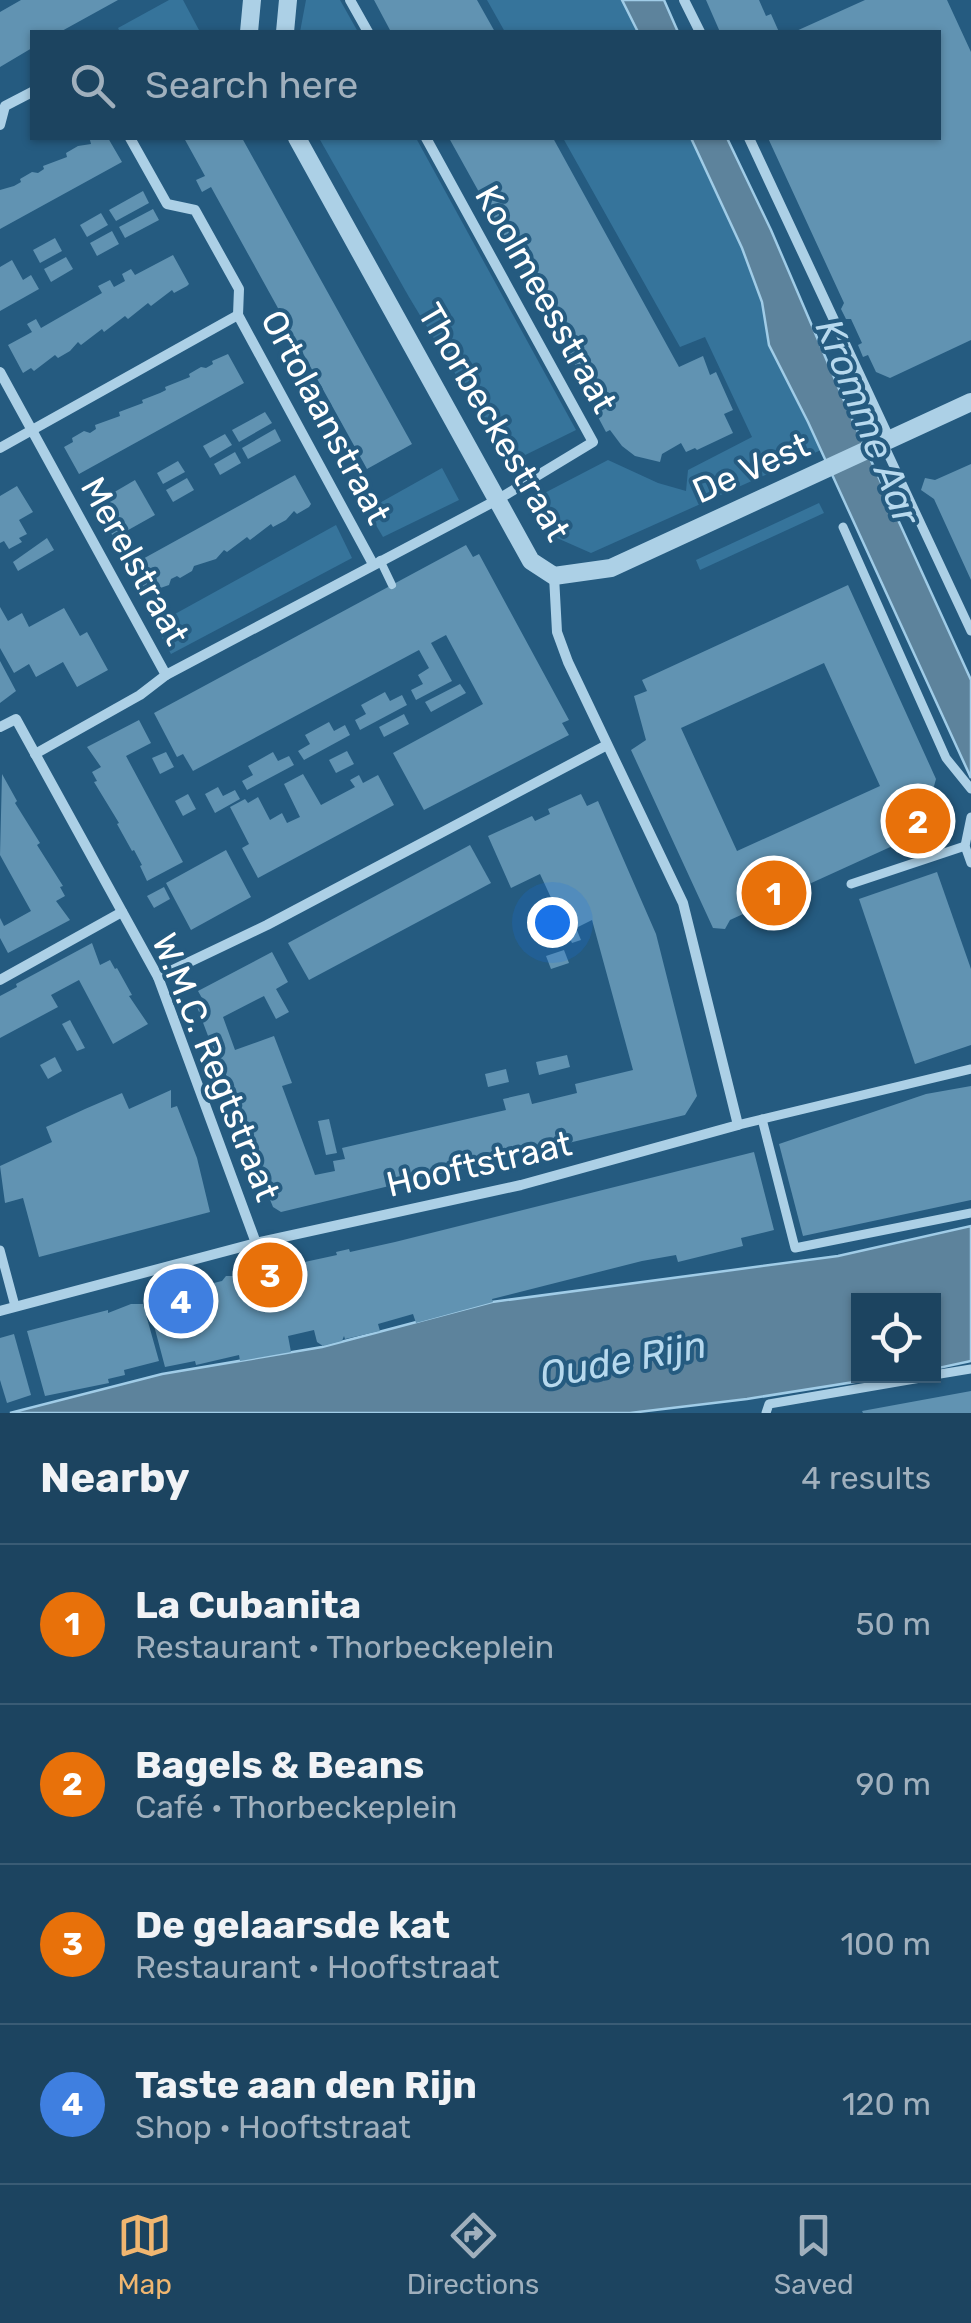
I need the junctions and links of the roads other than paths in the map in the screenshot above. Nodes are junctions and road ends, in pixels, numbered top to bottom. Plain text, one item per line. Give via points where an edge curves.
1 (252, 0) edge
2 (288, 0) edge
3 (350, 0) edge
4 (684, 0) edge
5 (249, 30) edge
6 (284, 30) edge
7 (367, 30) edge
8 (699, 30) edge
9 (30, 93) edge
10 (0, 125) edge
11 (131, 140) edge
12 (298, 140) edge
13 (427, 140) edge
14 (750, 140) edge
15 (238, 315) junction
16 (0, 372) edge
17 (971, 402) edge
18 (32, 430) junction
19 (886, 442) junction
20 (0, 448) edge
21 (497, 500) junction
22 (844, 527) dead end
23 (377, 562) junction
24 (554, 576) junction
25 (392, 584) dead end
26 (971, 631) edge
27 (166, 675) junction
28 (0, 727) edge
29 (608, 745) junction
30 (35, 754) junction
31 (971, 789) edge
32 (971, 816) edge
33 (965, 846) junction
34 (971, 863) edge
35 (851, 884) dead end
36 (122, 912) junction
37 (158, 977) junction
38 (0, 980) edge
39 (971, 1069) edge
40 (762, 1118) junction
41 (738, 1124) junction
42 (971, 1213) edge
43 (256, 1243) junction
44 (0, 1250) edge
45 (14, 1306) junction
46 (0, 1312) edge
47 (971, 1369) edge
48 (941, 1374) edge
49 (888, 1383) edge
50 (766, 1413) edge

1 - 5 street
2 - 6 street
3 - 7 street
4 - 8 street
9 - 10 street via 5,106
11 - 15 street, Ortolaanstraat via 167,204 196,210 239,289
12 - 21 street, Thorbeckestraat
13 - 21 street, Koolmeesstraat via 593,442
14 - 19 street
15 - 18 street
15 - 23 street, Ortolaanstraat
16 - 18 street, Merelstraat
17 - 19 street, De Vest
18 - 20 street
18 - 27 street, Merelstraat
19 - 24 street, De Vest via 611,568
19 - 26 street
21 - 23 street, Ortolaanstraat
21 - 24 street, Thorbeckestraat via 531,561
22 - 31 street via 946,758
23 - 25 lane
23 - 27 street, Merelstraat
24 - 29 street, Thorbeckestraat via 557,632
27 - 30 street
28 - 30 street, W.M.C. Regtstraat via 16,719
29 - 37 street
29 - 41 street, Thorbeckestraat via 683,903
30 - 36 street, W.M.C. Regtstraat
32 - 33 street
33 - 34 street
33 - 35 street
36 - 37 street, W.M.C. Regtstraat
36 - 38 street
37 - 43 street, W.M.C. Regtstraat
39 - 40 street, Hooftstraat
40 - 41 street, Hooftstraat
40 - 42 street via 796,1248
41 - 43 street, Hooftstraat via 521,1185
43 - 45 street, Hooftstraat
44 - 45 street
45 - 46 street, Hooftstraat
47 - 48 street
49 - 50 street via 769,1404

